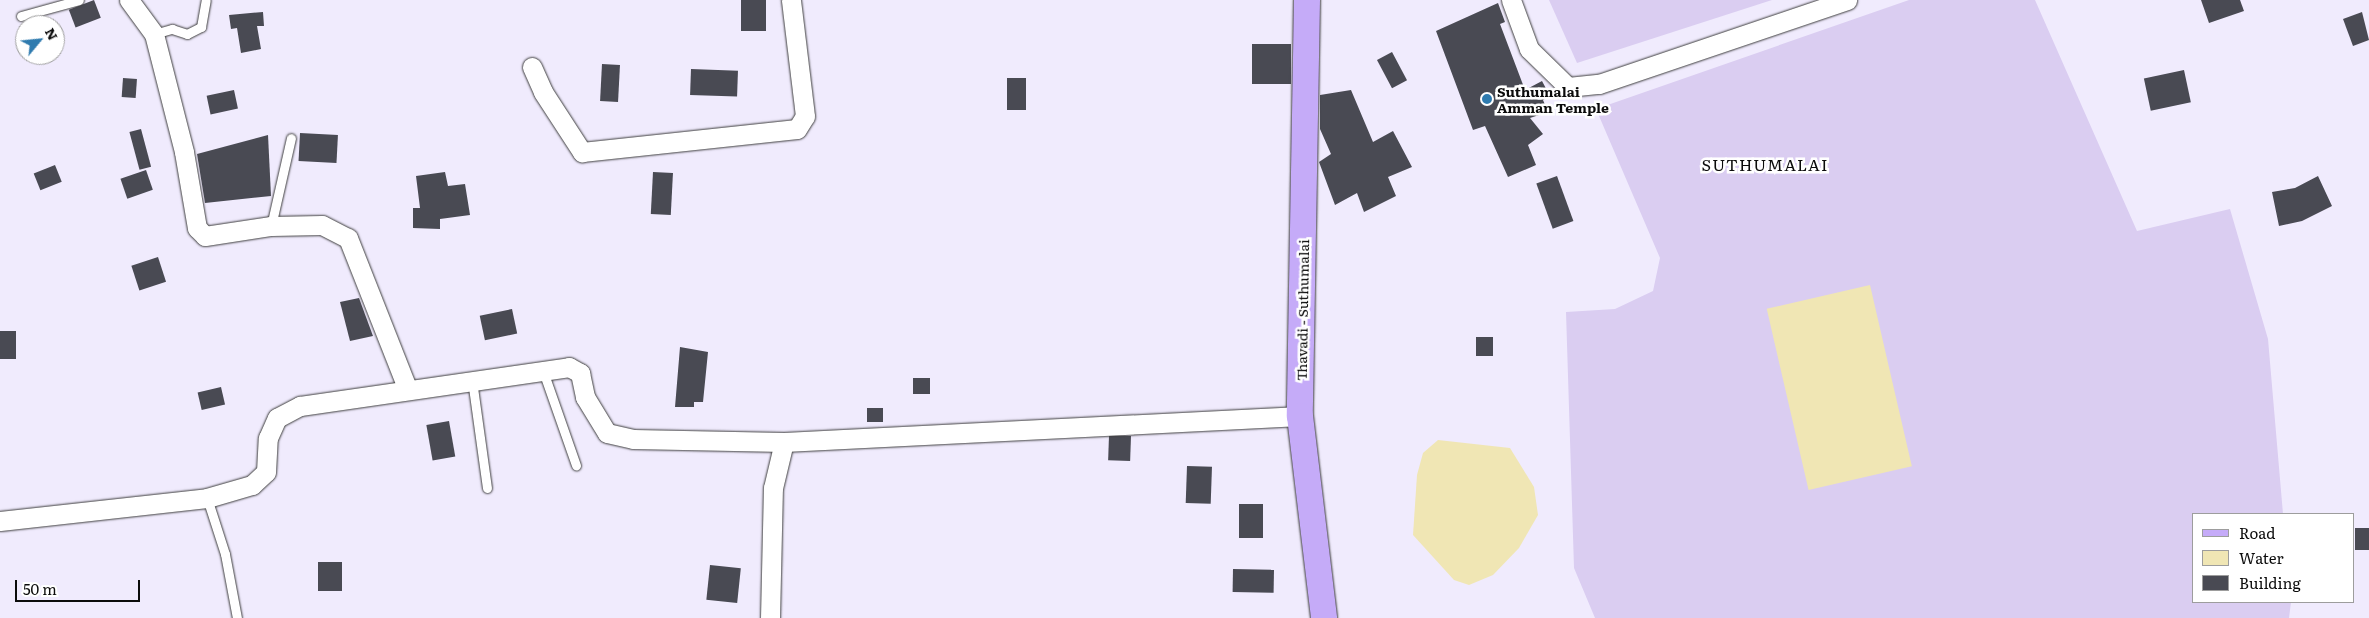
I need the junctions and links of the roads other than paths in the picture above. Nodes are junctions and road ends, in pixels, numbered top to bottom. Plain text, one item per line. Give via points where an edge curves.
1 (79, 0) edge
2 (129, 0) edge
3 (206, 0) edge
4 (791, 0) edge
5 (1307, 0) edge
6 (1511, 0) edge
7 (1846, 0) edge
8 (25, 15) edge
9 (154, 34) junction
10 (532, 67) dead end
11 (290, 138) dead end
12 (271, 226) junction
13 (543, 371) junction
14 (472, 380) junction
15 (407, 388) junction
16 (1300, 416) junction
17 (784, 442) junction
18 (576, 465) dead end
19 (487, 488) dead end
20 (207, 498) junction
21 (0, 521) edge
22 (236, 618) edge
23 (770, 618) edge
24 (1324, 618) edge

1 - 8 lane
2 - 9 street
3 - 9 lane via 201,27 188,34 172,29
4 - 10 street via 805,116 797,129 582,152 542,92
5 - 16 main road, Thavadi - Suthumalai
6 - 7 street via 1529,48 1568,87 1599,84
9 - 12 street via 184,152 197,228 205,236
11 - 12 lane
12 - 15 street via 322,225 348,238
13 - 14 street
13 - 17 street via 569,368 580,373 585,397 607,433 633,439
13 - 18 lane
14 - 15 street
14 - 19 lane
15 - 20 street via 300,406 277,418 268,438 266,472 252,485
16 - 17 street
16 - 24 main road, Thavadi - Suthumalai
17 - 23 street via 773,488
20 - 21 street
20 - 22 lane via 224,554

